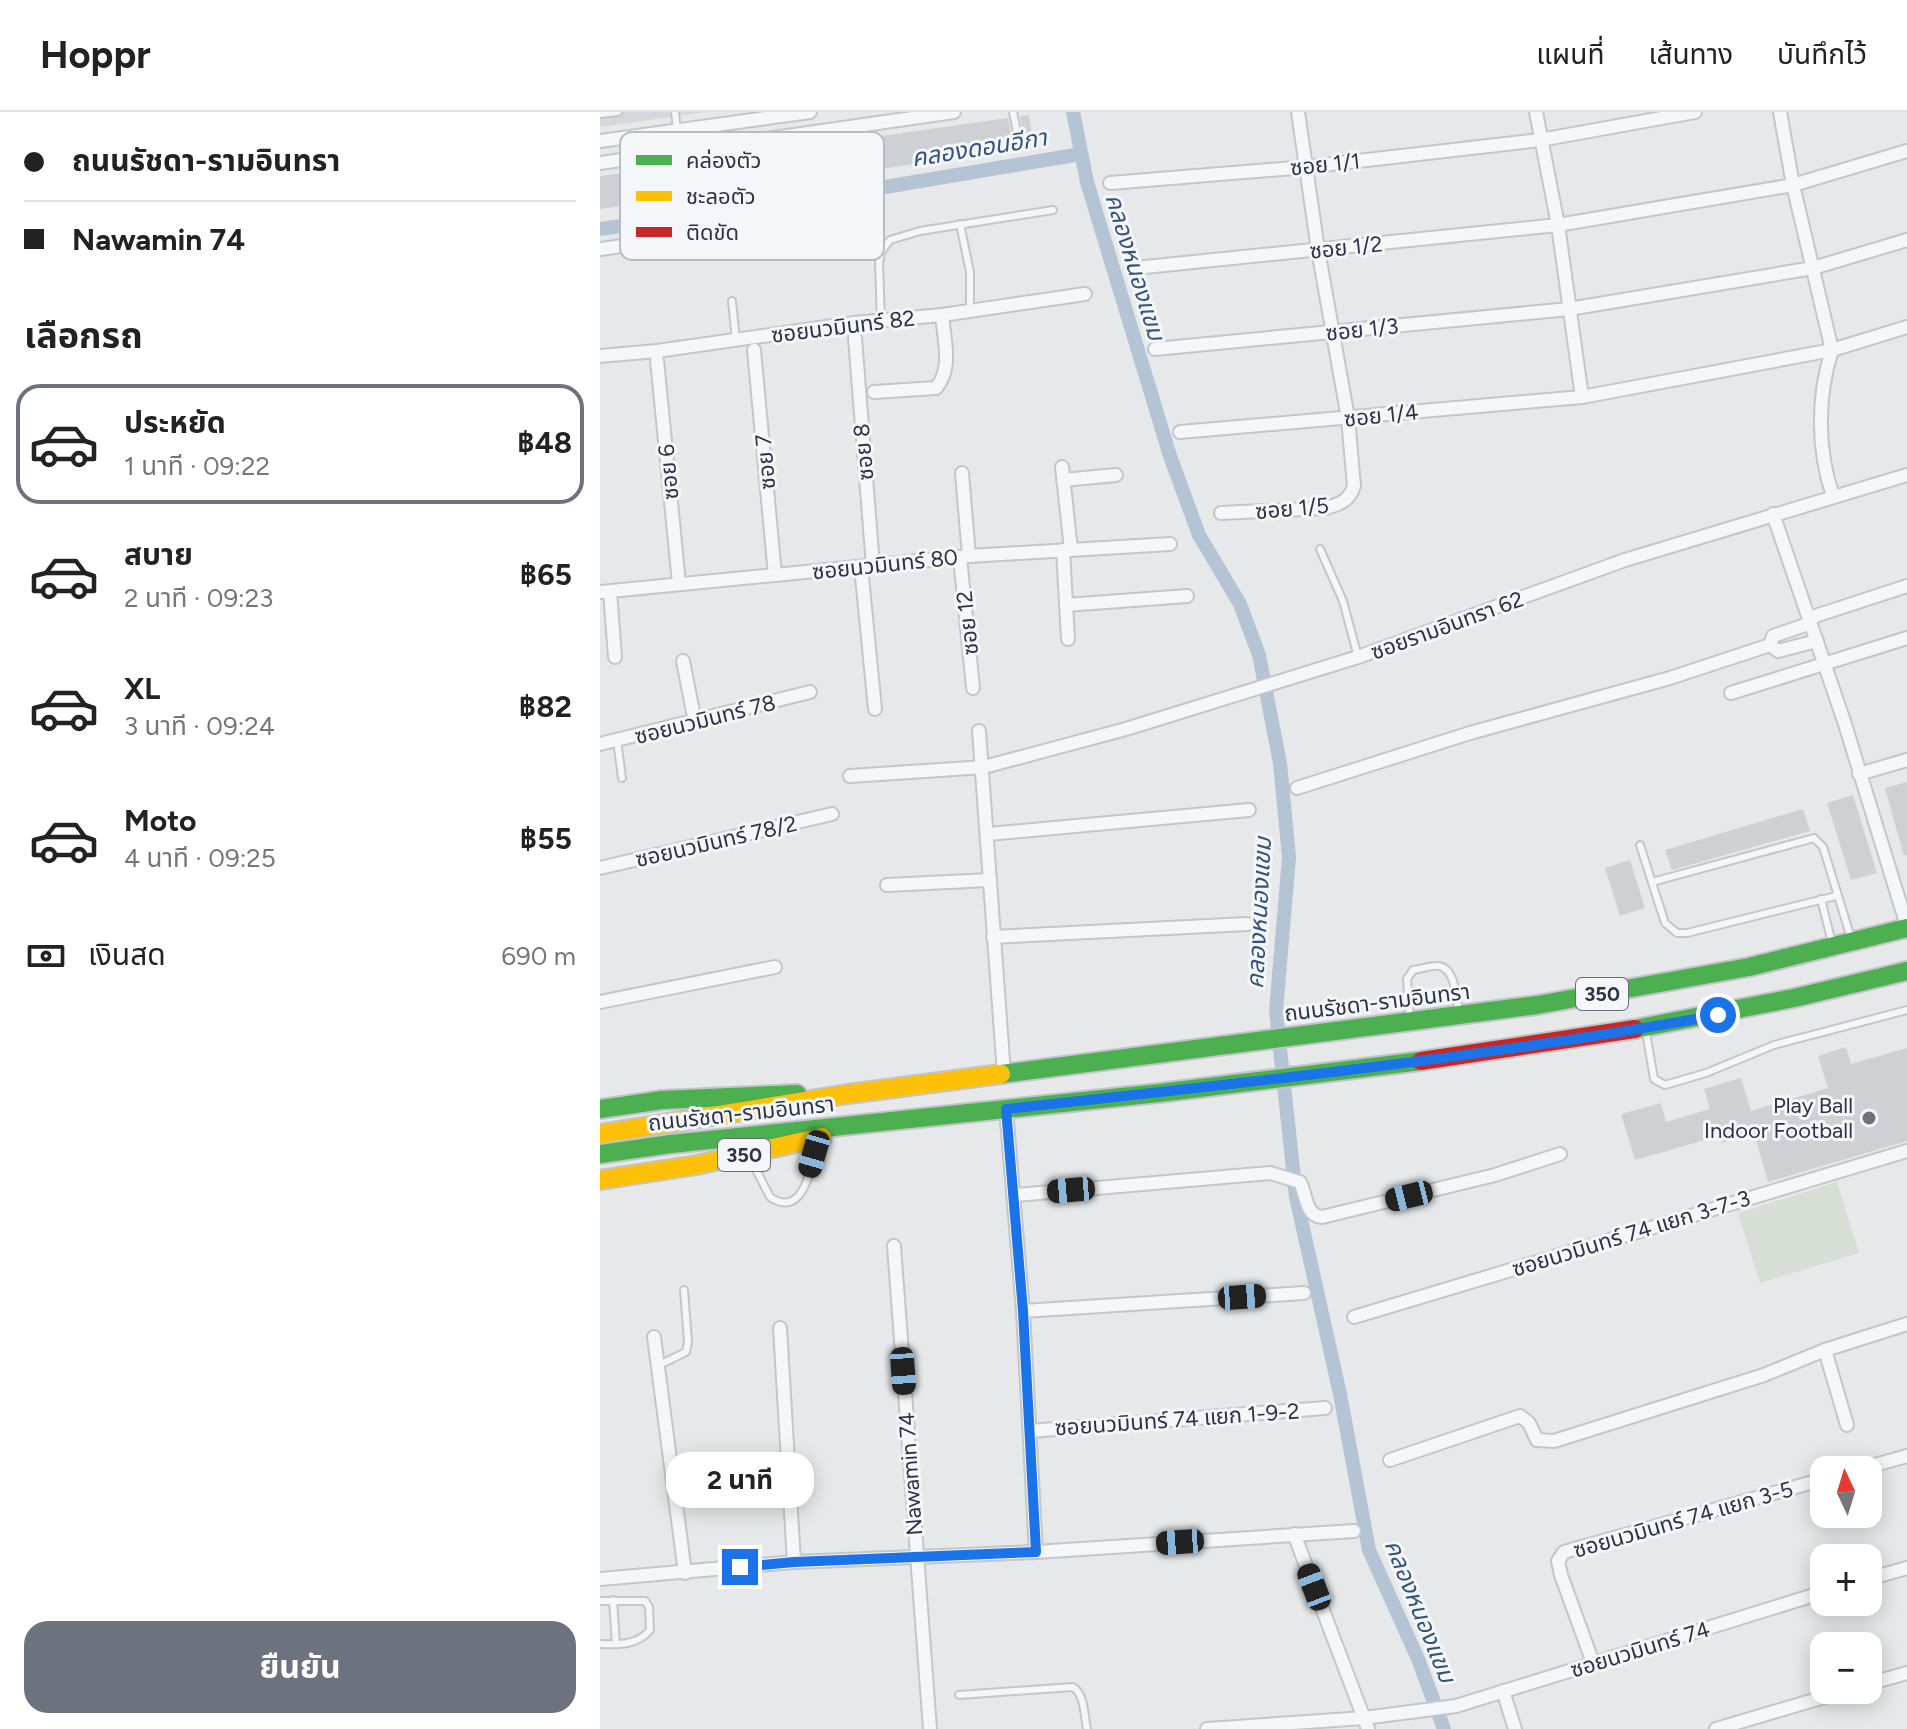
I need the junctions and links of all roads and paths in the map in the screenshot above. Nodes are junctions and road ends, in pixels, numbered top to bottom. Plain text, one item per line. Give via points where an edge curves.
1 (618, 112) edge
2 (675, 112) edge
3 (810, 112) edge
4 (954, 112) edge
5 (1013, 112) edge
6 (1298, 112) edge
7 (1536, 112) edge
8 (1695, 112) edge
9 (1780, 112) edge
10 (600, 114) edge
11 (677, 131) junction
12 (669, 132) edge
13 (815, 132) edge
14 (1017, 132) dead end
15 (620, 138) edge
16 (1540, 140) junction
17 (600, 141) edge
18 (1907, 151) edge
19 (620, 160) edge
20 (600, 163) edge
21 (1306, 167) junction
22 (1110, 183) dead end
23 (1793, 185) junction
24 (1053, 210) dead end
25 (960, 224) junction
26 (1558, 225) junction
27 (1907, 240) edge
28 (620, 246) edge
29 (884, 248) edge
30 (600, 249) edge
31 (1318, 250) junction
32 (880, 260) edge
33 (1135, 268) dead end
34 (1813, 268) junction
35 (1085, 294) dead end
36 (732, 301) dead end
37 (1569, 309) junction
38 (970, 311) junction
39 (942, 315) junction
40 (881, 321) junction
41 (1907, 327) edge
42 (1334, 332) junction
43 (855, 338) dead end
44 (736, 340) junction
45 (1155, 349) dead end
46 (754, 350) dead end
47 (1832, 350) junction
48 (600, 356) edge
49 (657, 360) dead end
50 (874, 392) dead end
51 (1582, 397) junction
52 (1348, 418) junction
53 (1180, 432) dead end
54 (962, 473) dead end
55 (1116, 475) dead end
56 (1907, 475) edge
57 (1833, 496) junction
58 (1221, 513) dead end
59 (1773, 514) junction
60 (1170, 544) dead end
61 (1067, 549) junction
62 (1320, 549) dead end
63 (965, 557) junction
64 (867, 566) junction
65 (775, 575) junction
66 (679, 583) junction
67 (1907, 586) edge
68 (605, 591) edge
69 (1187, 596) dead end
70 (1066, 605) junction
71 (1808, 617) junction
72 (1907, 638) edge
73 (1068, 639) dead end
74 (1817, 641) junction
75 (1770, 645) junction
76 (615, 657) dead end
77 (1358, 657) junction
78 (683, 661) dead end
79 (1825, 664) junction
80 (973, 688) dead end
81 (810, 692) dead end
82 (1731, 693) dead end
83 (875, 709) dead end
84 (695, 722) junction
85 (979, 731) dead end
86 (617, 740) junction
87 (600, 744) edge
88 (1907, 760) edge
89 (983, 761) junction
90 (1859, 774) junction
91 (850, 776) dead end
92 (622, 778) dead end
93 (1297, 788) dead end
94 (1249, 810) dead end
95 (832, 814) dead end
96 (988, 834) junction
97 (1640, 845) dead end
98 (600, 868) edge
99 (990, 880) junction
100 (1652, 882) junction
101 (887, 885) dead end
102 (1836, 896) junction
103 (1821, 899) junction
104 (1247, 924) dead end
105 (1907, 927) edge
106 (993, 937) junction
107 (1853, 942) junction
108 (1833, 946) junction
109 (775, 967) dead end
110 (1907, 971) edge
111 (600, 1002) edge
112 (1907, 1010) edge
113 (1460, 1016) junction
114 (1410, 1023) junction
115 (1646, 1028) junction
116 (1004, 1074) junction
117 (848, 1094) junction
118 (600, 1109) edge
119 (1006, 1109) junction
120 (887, 1120) junction
121 (600, 1134) edge
122 (819, 1138) junction
123 (1907, 1151) edge
124 (600, 1154) edge
125 (1560, 1154) dead end
126 (749, 1155) junction
127 (600, 1180) edge
128 (1015, 1195) junction
129 (894, 1246) dead end
130 (684, 1290) dead end
131 (1304, 1293) dead end
132 (1023, 1311) junction
133 (1354, 1317) dead end
134 (1907, 1324) edge
135 (780, 1328) dead end
136 (654, 1337) dead end
137 (1825, 1350) junction
138 (659, 1365) junction
139 (1325, 1408) dead end
140 (1847, 1425) dead end
141 (1030, 1431) junction
142 (1907, 1456) edge
143 (1390, 1460) dead end
144 (1882, 1463) edge
145 (1810, 1483) edge
146 (1354, 1531) dead end
147 (1294, 1534) junction
148 (1036, 1552) junction
149 (916, 1557) junction
150 (794, 1562) junction
151 (1907, 1568) edge
152 (685, 1573) junction
153 (1882, 1575) edge
154 (600, 1579) edge
155 (1810, 1596) edge
156 (613, 1600) junction
157 (600, 1601) edge
158 (600, 1644) edge
159 (616, 1644) junction
160 (1593, 1663) junction
161 (1907, 1673) edge
162 (1882, 1680) edge
163 (1503, 1691) junction
164 (959, 1695) dead end
165 (1810, 1701) edge
166 (1366, 1723) edge
167 (930, 1729) edge
168 (1087, 1729) edge
169 (1207, 1729) edge
170 (1515, 1729) edge
171 (1716, 1729) edge

1 - 10 lane
2 - 11 lane
3 - 11 street
4 - 13 street
5 - 14 lane
6 - 21 street
7 - 16 street
8 - 16 street, ซอย 1/1
9 - 23 street
11 - 12 street
15 - 17 street
16 - 21 street, ซอย 1/1
16 - 26 street
18 - 23 street, ซอย 1/2
19 - 20 street
21 - 22 street, ซอย 1/1
21 - 31 street
23 - 26 street, ซอย 1/2
23 - 34 street
24 - 25 lane
25 - 29 lane via 890,240
25 - 38 lane via 970,272
26 - 31 street, ซอย 1/2
26 - 37 street
27 - 34 street, ซอย 1/3
28 - 30 street
31 - 33 street, ซอย 1/2
31 - 42 street
32 - 40 lane
34 - 37 street, ซอย 1/3
34 - 47 street
35 - 38 street, ซอยนวมินทร์ 82
36 - 44 lane
37 - 42 street, ซอย 1/3
37 - 51 street
38 - 39 street, ซอยนวมินทร์ 82
39 - 40 street, ซอยนวมินทร์ 82
39 - 50 street via 947,368 936,388
40 - 44 street, ซอยนวมินทร์ 82
41 - 47 street, ซอย 1/4
42 - 45 street, ซอย 1/3
42 - 52 street
43 - 64 street, ซอย 8
44 - 48 street, ซอยนวมินทร์ 82
46 - 65 street, ซอย 7
47 - 51 street, ซอย 1/4
47 - 57 street via 1821,416 1822,452
49 - 66 street, ซอย 6
51 - 52 street, ซอย 1/4
52 - 53 street, ซอย 1/4
52 - 58 street, ซอย 1/5 via 1351,496 1326,508
54 - 63 street, ซอย 12
55 - 61 street via 1062,473
56 - 57 street, ซอยรามอินทรา 62
57 - 59 street, ซอยรามอินทรา 62
59 - 71 street
59 - 77 street, ซอยรามอินทรา 62 via 1625,560
60 - 61 street, ซอยนวมินทร์ 80
61 - 63 street, ซอยนวมินทร์ 80
61 - 70 street
62 - 77 lane via 1343,601
63 - 64 street, ซอยนวมินทร์ 80
63 - 80 street, ซอย 12
64 - 65 street, ซอยนวมินทร์ 80
64 - 83 street, ซอย 8
65 - 66 street, ซอยนวมินทร์ 80
66 - 68 street, ซอยนวมินทร์ 80
67 - 71 street
68 - 76 street
69 - 70 street
70 - 73 street
71 - 74 street
71 - 75 street via 1773,636
72 - 79 street
74 - 75 street via 1778,651
74 - 79 street
75 - 93 street
77 - 89 street, ซอยรามอินทรา 62 via 1126,729
78 - 84 street
79 - 82 street
79 - 90 street
81 - 84 street, ซอยนวมินทร์ 78
84 - 86 street, ซอยนวมินทร์ 78
85 - 89 street
86 - 87 street, ซอยนวมินทร์ 78
86 - 92 lane
88 - 90 street
89 - 91 street, ซอยรามอินทรา 62
89 - 96 street
90 - 105 street
94 - 96 street
95 - 98 street, ซอยนวมินทร์ 78/2
96 - 99 street
97 - 100 lane
99 - 101 street
99 - 106 street
100 - 102 lane via 1814,838 1823,847
100 - 103 lane via 1665,923 1677,933
102 - 103 lane
102 - 107 lane
103 - 108 lane
104 - 106 street
105 - 107 main road, ถนนรัชดา-รามอินทรา / 350
106 - 116 street
107 - 108 main road, ถนนรัชดา-รามอินทรา / 350
108 - 113 main road, ถนนรัชดา-รามอินทรา / 350 via 1678,982
109 - 111 street
110 - 115 main road, ถนนรัชดา-รามอินทรา / 350
112 - 115 lane via 1774,1045 1665,1085 1654,1079
113 - 114 main road, ถนนรัชดา-รามอินทรา / 350
113 - 114 lane via 1451,975 1439,966 1409,974
114 - 116 main road, ถนนรัชดา-รามอินทรา / 350
115 - 119 main road, ถนนรัชดา-รามอินทรา / 350 via 1269,1082
116 - 117 main road, ถนนรัชดา-รามอินทรา / 350
117 - 118 main road, ถนนรัชดา-รามอินทรา / 350 via 712,1096
117 - 121 main road, ถนนรัชดา-รามอินทรา / 350
119 - 120 main road, ถนนรัชดา-รามอินทรา / 350
119 - 128 street
120 - 122 main road, ถนนรัชดา-รามอินทรา / 350
120 - 124 main road, ถนนรัชดา-รามอินทรา / 350
122 - 126 main road, ถนนรัชดา-รามอินทรา / 350
122 - 126 lane via 804,1191 796,1200 770,1197
123 - 133 street, ซอยนวมินทร์ 74 แยก 3-7-3
125 - 128 street via 1322,1217 1309,1212 1300,1182 1270,1173
126 - 127 main road, ถนนรัชดา-รามอินทรา / 350
128 - 132 street
129 - 149 street, Nawamin 74
130 - 138 lane via 686,1352
131 - 132 street
132 - 141 street
134 - 137 street
135 - 150 street
136 - 138 street
137 - 140 street
137 - 143 street via 1764,1375 1554,1441 1537,1440 1520,1416
138 - 152 street
139 - 141 street, ซอยนวมินทร์ 74 แยก 1-9-2
141 - 148 street
142 - 144 street
145 - 160 street, ซอยนวมินทร์ 74 แยก 3-5 via 1564,1552 1558,1561 1561,1575
146 - 147 street, Nawamin 74
147 - 148 street, Nawamin 74
147 - 166 street
148 - 149 street, Nawamin 74
149 - 150 street, Nawamin 74
149 - 167 street, Nawamin 74
150 - 152 street, Nawamin 74
151 - 153 street
152 - 154 street, Nawamin 74
155 - 160 street, ซอยนวมินทร์ 74
156 - 157 lane
156 - 159 lane
156 - 159 lane via 645,1601 649,1607 647,1634
158 - 159 lane
160 - 163 street, ซอยนวมินทร์ 74
161 - 162 street
163 - 166 street, ซอยนวมินทร์ 74
163 - 170 street
164 - 168 lane via 1073,1687 1081,1698
165 - 171 street
166 - 169 street, ซอยนวมินทร์ 74

